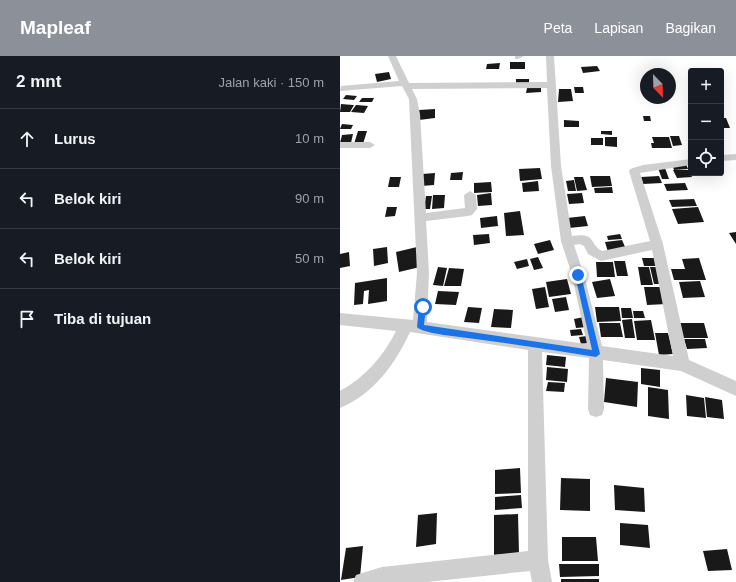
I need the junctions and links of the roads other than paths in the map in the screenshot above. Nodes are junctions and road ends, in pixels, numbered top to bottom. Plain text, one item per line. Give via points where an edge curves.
1 (392, 56) edge
2 (550, 56) edge
3 (406, 85) junction
4 (551, 85) junction
5 (341, 90) dead end
6 (340, 145) edge
7 (370, 145) dead end
8 (736, 157) edge
9 (724, 158) edge
10 (688, 162) edge
11 (470, 195) dead end
12 (419, 218) junction
13 (567, 241) junction
14 (657, 244) junction
15 (340, 319) edge
16 (413, 326) junction
17 (535, 343) junction
18 (596, 354) junction
19 (682, 364) junction
20 (736, 389) edge
21 (340, 400) edge
22 (596, 409) dead end
23 (538, 560) junction
24 (363, 582) edge
25 (542, 582) edge

1 - 3 street
2 - 4 street
3 - 4 street
3 - 5 street
3 - 12 street via 413,99 415,114
4 - 13 street via 554,152
6 - 7 street
8 - 9 street
10 - 14 street via 634,171
11 - 12 street via 471,209 468,212
12 - 16 street via 423,273
13 - 14 street via 584,240 589,243 592,251 601,256
13 - 18 street via 578,275
14 - 19 street
15 - 16 street
16 - 17 street
16 - 21 street via 376,375 361,388
17 - 18 street
17 - 23 street
18 - 19 street
18 - 22 street
19 - 20 street
23 - 24 street via 382,576
23 - 25 street

